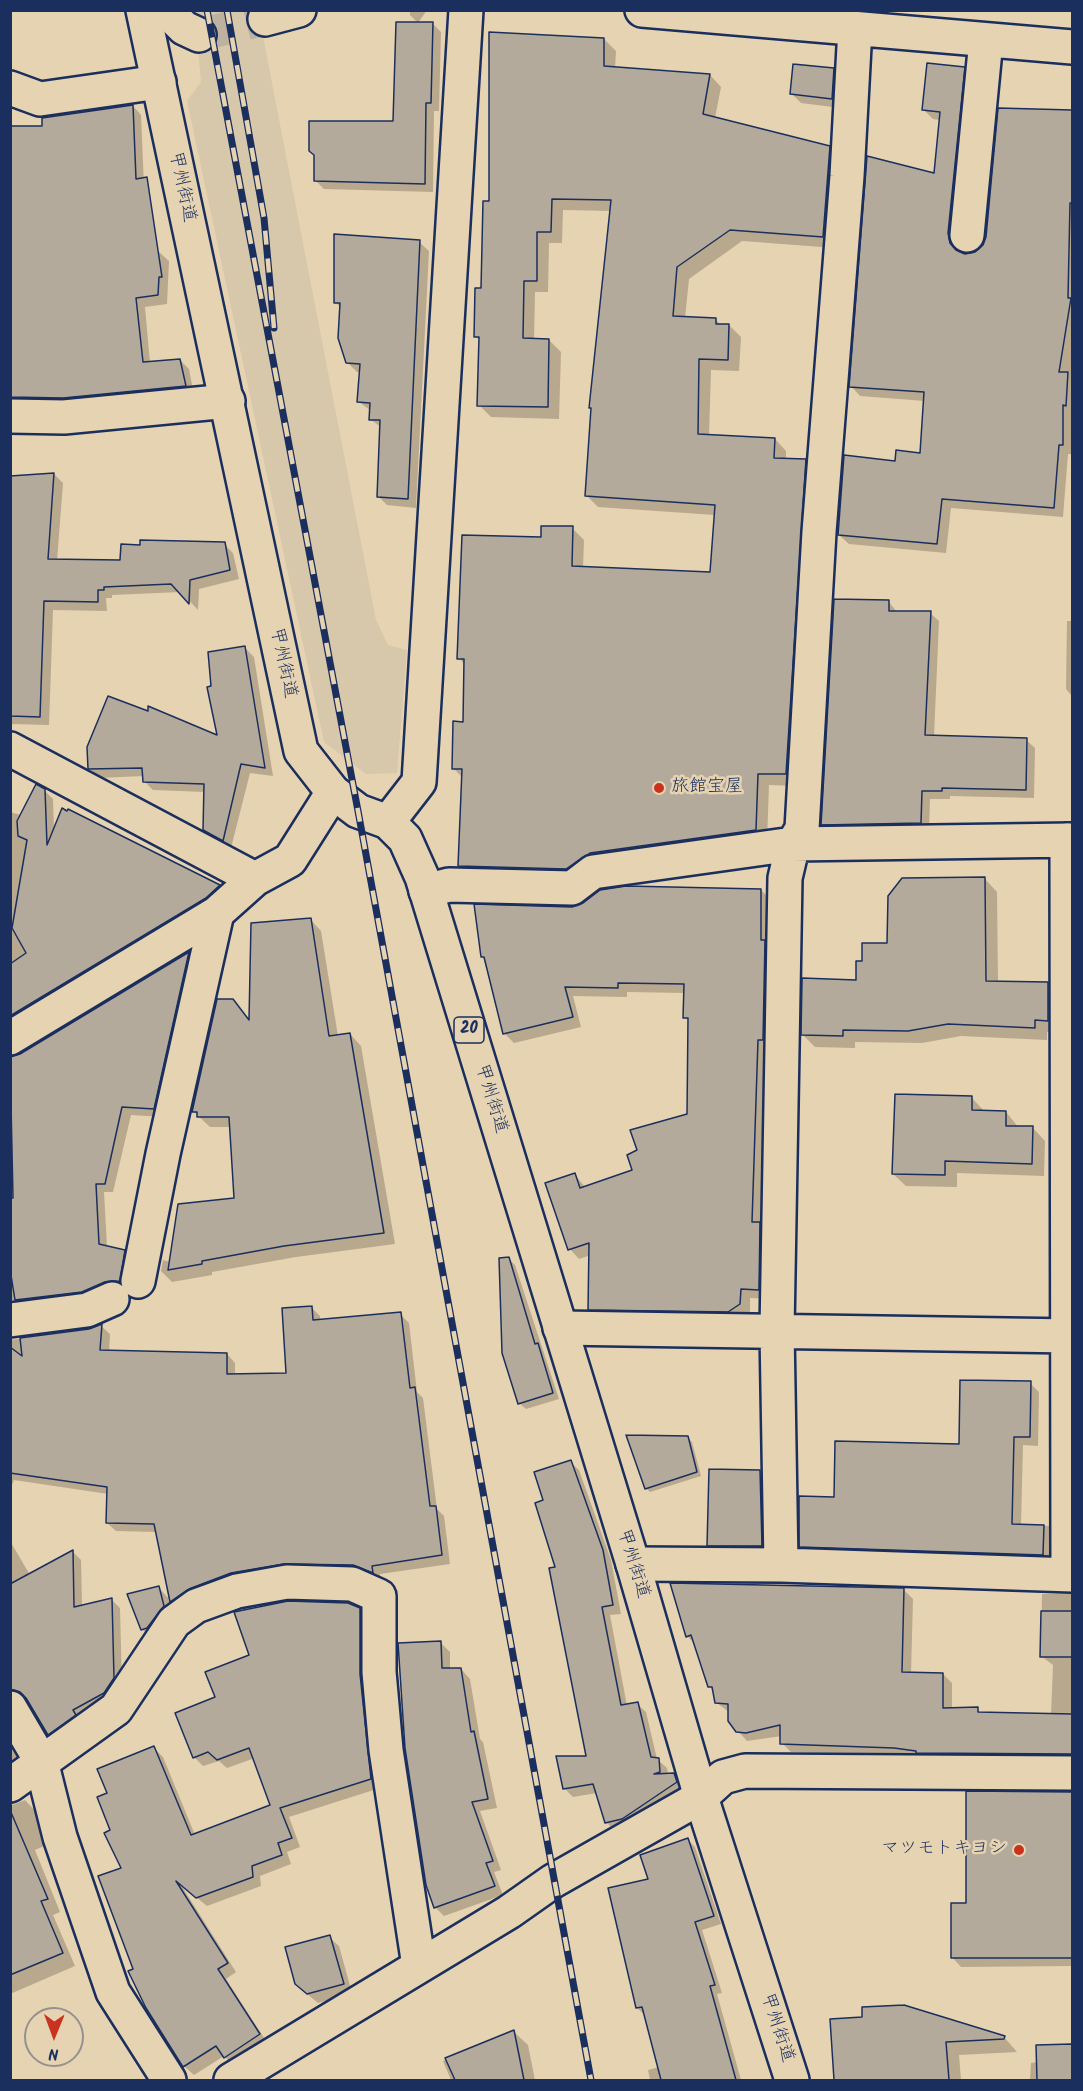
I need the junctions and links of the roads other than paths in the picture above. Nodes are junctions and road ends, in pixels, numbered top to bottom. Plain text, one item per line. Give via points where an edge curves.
1 (143, 10) edge
2 (172, 10) edge
3 (299, 10) edge
4 (466, 10) edge
5 (642, 10) edge
6 (265, 19) tunnel mouth
7 (864, 23) edge
8 (199, 35) dead end
9 (986, 40) junction
10 (1072, 47) edge
11 (159, 82) junction
12 (10, 88) edge
13 (966, 235) dead end
14 (228, 401) junction
15 (10, 416) edge
16 (10, 749) edge
17 (333, 792) junction
18 (388, 822) junction
19 (1070, 840) edge
20 (793, 844) junction
21 (255, 879) junction
22 (426, 891) junction
23 (217, 913) junction
24 (10, 1038) edge
25 (10, 1320) edge
26 (560, 1328) junction
27 (777, 1330) junction
28 (1071, 1336) edge
29 (633, 1564) junction
30 (781, 1565) junction
31 (1070, 1575) edge
32 (10, 1708) edge
33 (41, 1761) junction
34 (1072, 1773) edge
35 (10, 1785) edge
36 (701, 1797) junction
37 (419, 1966) junction
38 (169, 2080) edge
39 (231, 2080) edge
40 (792, 2080) edge

1 - 11 main road, 甲州街道 / 20
2 - 8 main road via 184,28
3 - 6 main road
4 - 18 main road via 419,782
5 - 7 main road
7 - 9 main road
7 - 20 main road via 847,176 820,508 802,829
9 - 10 main road
9 - 13 main road
11 - 12 main road via 40,99
11 - 14 main road, 甲州街道 / 20
14 - 15 main road via 64,417
14 - 17 main road, 甲州街道 / 20 via 301,752
16 - 21 main road
17 - 18 main road, 甲州街道 / 20 via 358,811
17 - 21 main road via 290,860
18 - 22 main road, 甲州街道 / 20 via 405,839
19 - 20 main road
19 - 28 main road
20 - 22 main road via 593,872 572,888 449,885
20 - 27 main road via 785,878
21 - 23 main road
22 - 26 main road, 甲州街道 / 20
23 - 24 main road
23 - 25 main road via 163,1154 125,1290 87,1310
26 - 27 main road
26 - 29 main road, 甲州街道 / 20
27 - 28 main road
27 - 30 main road
28 - 31 main road
29 - 30 main road
29 - 36 main road, 甲州街道 / 20
30 - 31 main road
32 - 33 main road
33 - 35 main road
33 - 37 main road via 116,1709 174,1622 196,1606 237,1591 287,1582 352,1584 379,1596 379,1672 386,1750
33 - 38 main road via 60,1837 112,1992
34 - 36 main road via 745,1771 723,1778
36 - 37 main road via 554,1881
36 - 40 main road, 甲州街道 / 20
37 - 39 main road

